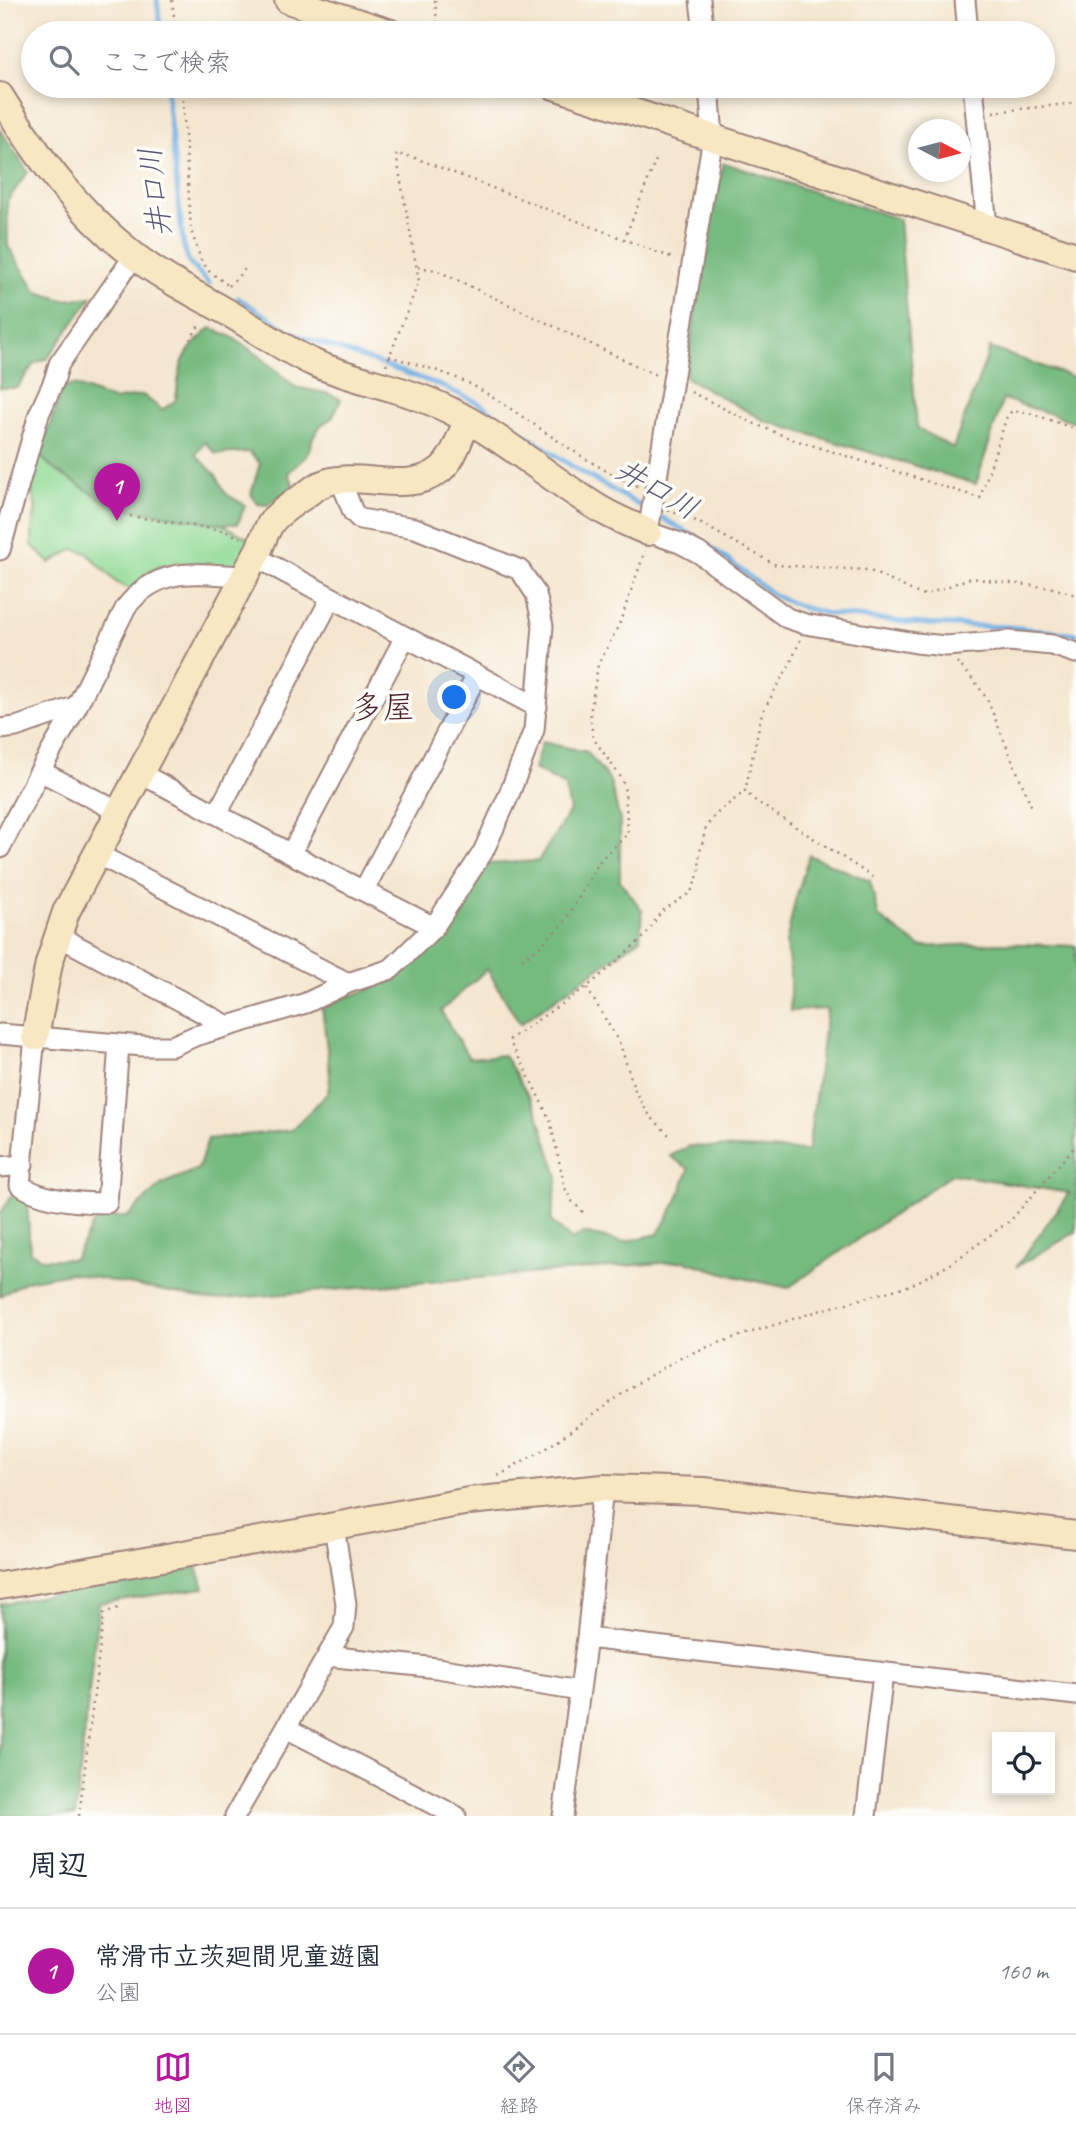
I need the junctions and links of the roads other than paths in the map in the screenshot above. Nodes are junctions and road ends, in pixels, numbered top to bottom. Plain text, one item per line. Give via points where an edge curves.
1 (288, 0) edge
2 (700, 0) edge
3 (965, 0) edge
4 (354, 21) edge
5 (703, 21) edge
6 (967, 21) edge
7 (0, 96) edge
8 (591, 98) edge
9 (710, 98) edge
10 (974, 98) edge
11 (713, 137) junction
12 (987, 226) junction
13 (134, 256) junction
14 (1076, 256) edge
15 (468, 420) junction
16 (341, 481) junction
17 (648, 532) junction
18 (0, 550) edge
19 (252, 560) junction
20 (331, 598) junction
21 (405, 637) junction
22 (1076, 653) edge
23 (477, 676) junction
24 (77, 706) junction
25 (537, 706) junction
26 (0, 729) edge
27 (40, 771) junction
28 (140, 773) junction
29 (119, 812) junction
30 (217, 814) junction
31 (0, 848) edge
32 (97, 854) junction
33 (291, 854) junction
34 (364, 890) junction
35 (434, 927) junction
36 (58, 936) junction
37 (348, 983) junction
38 (228, 1026) junction
39 (0, 1034) edge
40 (35, 1037) junction
41 (119, 1044) junction
42 (23, 1165) junction
43 (0, 1167) edge
44 (603, 1488) junction
45 (334, 1526) junction
46 (1076, 1535) edge
47 (0, 1586) edge
48 (587, 1638) junction
49 (327, 1656) junction
50 (883, 1674) junction
51 (580, 1690) junction
52 (1076, 1695) edge
53 (286, 1728) junction
54 (235, 1816) edge
55 (456, 1816) edge
56 (563, 1816) edge
57 (866, 1816) edge

1 - 4 street
2 - 5 street
3 - 6 street
7 - 13 street via 59,183
8 - 11 street
9 - 11 street
10 - 12 street
11 - 12 street
11 - 17 street
12 - 14 street
13 - 15 street via 314,363 416,395
13 - 18 street via 59,364 39,414
15 - 16 street via 450,460 432,476 407,482
15 - 17 street via 598,508
16 - 19 street via 320,485 275,516
16 - 25 street via 360,519 415,528 520,570 536,594 543,626
17 - 22 street via 699,553 787,618 805,624 916,643 946,646 1009,641 1052,645
19 - 20 street
19 - 24 street via 161,579 142,590 126,607
19 - 28 street
20 - 21 street
20 - 30 street
21 - 23 street
21 - 33 street
23 - 25 street
23 - 34 street
24 - 26 street
24 - 27 street
25 - 35 street via 531,741 483,852
27 - 29 street
27 - 31 street
28 - 29 street
28 - 30 street
29 - 32 street
30 - 33 street
32 - 36 street
32 - 37 street
33 - 34 street
34 - 35 street
35 - 37 street via 391,969
36 - 38 street
36 - 40 street
37 - 38 street via 306,1003
38 - 41 street via 172,1045
39 - 40 street
40 - 41 street
40 - 42 street
41 - 42 street via 107,1203 31,1193 20,1185
42 - 43 street
44 - 45 street via 469,1501
44 - 46 street via 704,1491
44 - 48 street
45 - 47 street
45 - 49 street via 346,1618
48 - 50 street
48 - 51 street
49 - 51 street
49 - 53 street
50 - 52 street
50 - 57 street
51 - 56 street
53 - 54 street
53 - 55 street

